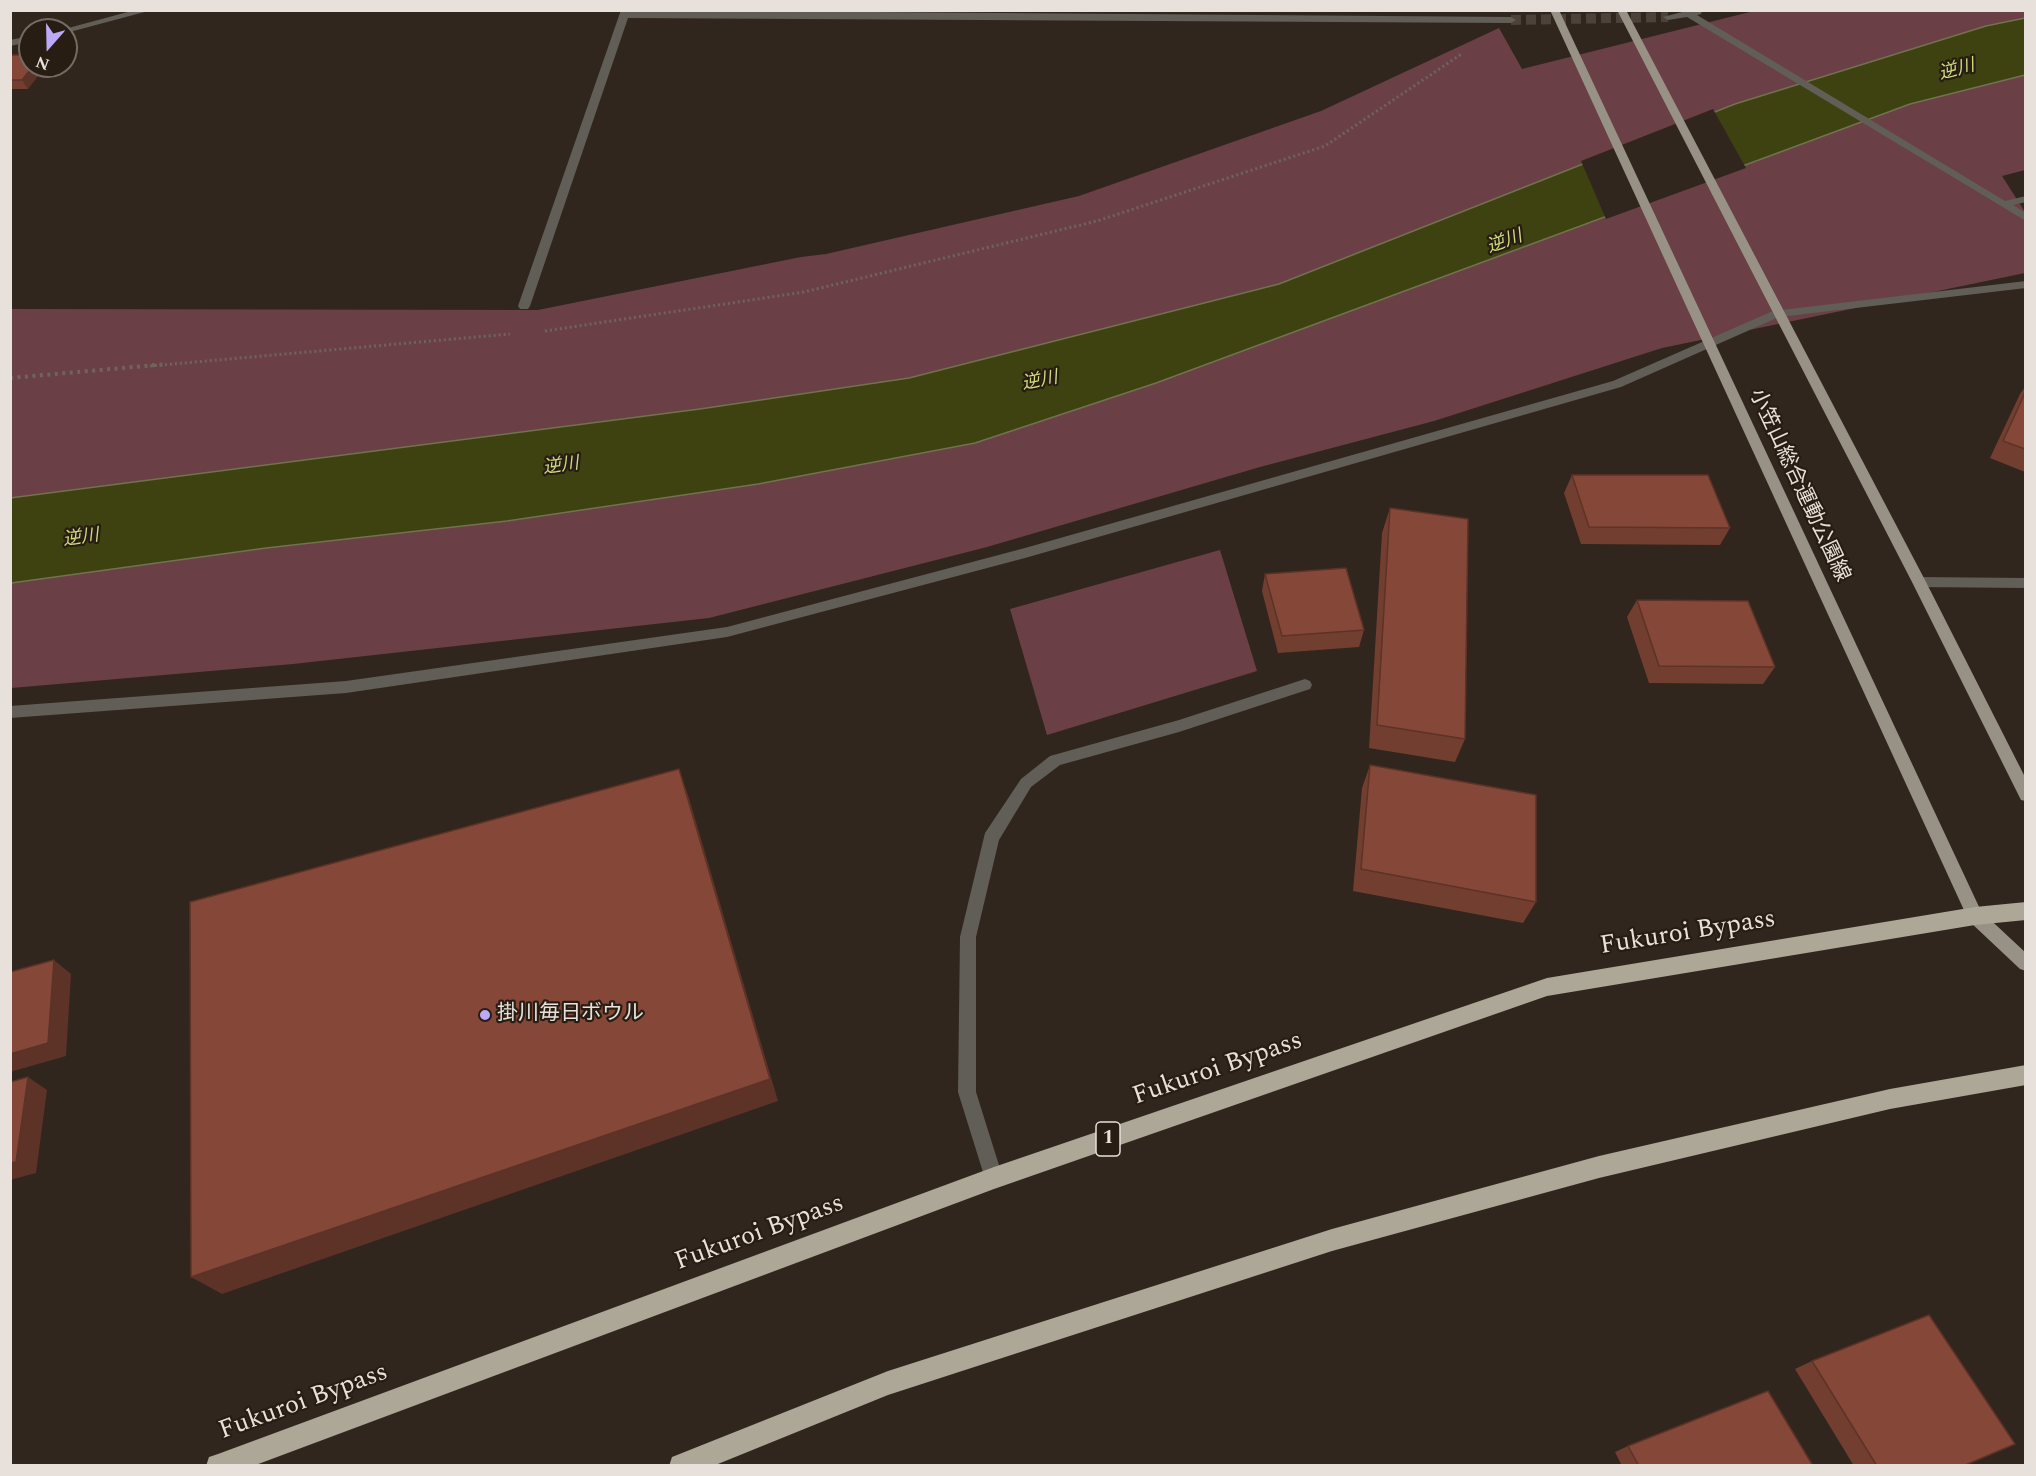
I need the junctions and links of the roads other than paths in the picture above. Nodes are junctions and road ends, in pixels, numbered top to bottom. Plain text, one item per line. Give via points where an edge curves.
1 (148, 10) edge
2 (1554, 10) edge
3 (1621, 10) edge
4 (1703, 10) edge
5 (626, 13) edge
6 (944, 14) edge
7 (1689, 14) junction
8 (1484, 15) edge
9 (1668, 17) tunnel mouth
10 (1511, 20) tunnel mouth
11 (78, 27) edge
12 (2025, 199) edge
13 (2004, 204) junction
14 (2025, 218) edge
15 (2025, 284) edge
16 (524, 306) dead end
17 (1777, 314) junction
18 (1709, 343) junction
19 (1919, 582) junction
20 (2025, 583) edge
21 (1305, 685) dead end
22 (10, 712) edge
23 (2025, 795) edge
24 (2025, 911) edge
25 (1975, 916) junction
26 (2025, 964) edge
27 (2025, 1075) edge
28 (994, 1178) junction
29 (218, 1466) edge
30 (681, 1466) edge

1 - 11 street
2 - 18 main road, 小笠山総合運動公園線
3 - 17 main road
4 - 7 street
5 - 6 street
5 - 16 street
6 - 8 street
7 - 9 street
7 - 13 street
8 - 10 street
12 - 13 street
13 - 14 street
15 - 17 street
17 - 18 street
17 - 19 main road
18 - 22 street via 1617,384 1036,550 727,632 346,687
18 - 25 main road, 小笠山総合運動公園線
19 - 20 street
19 - 23 main road
21 - 28 street via 1179,726 1055,760 1026,783 1014,801 991,838 968,937 967,1092
24 - 25 highway, Fukuroi Bypass / 1
25 - 26 main road, 小笠山総合運動公園線
25 - 28 highway, Fukuroi Bypass / 1 via 1547,987
27 - 30 highway via 1890,1099 1599,1167 1332,1240 888,1383
28 - 29 highway, Fukuroi Bypass / 1

